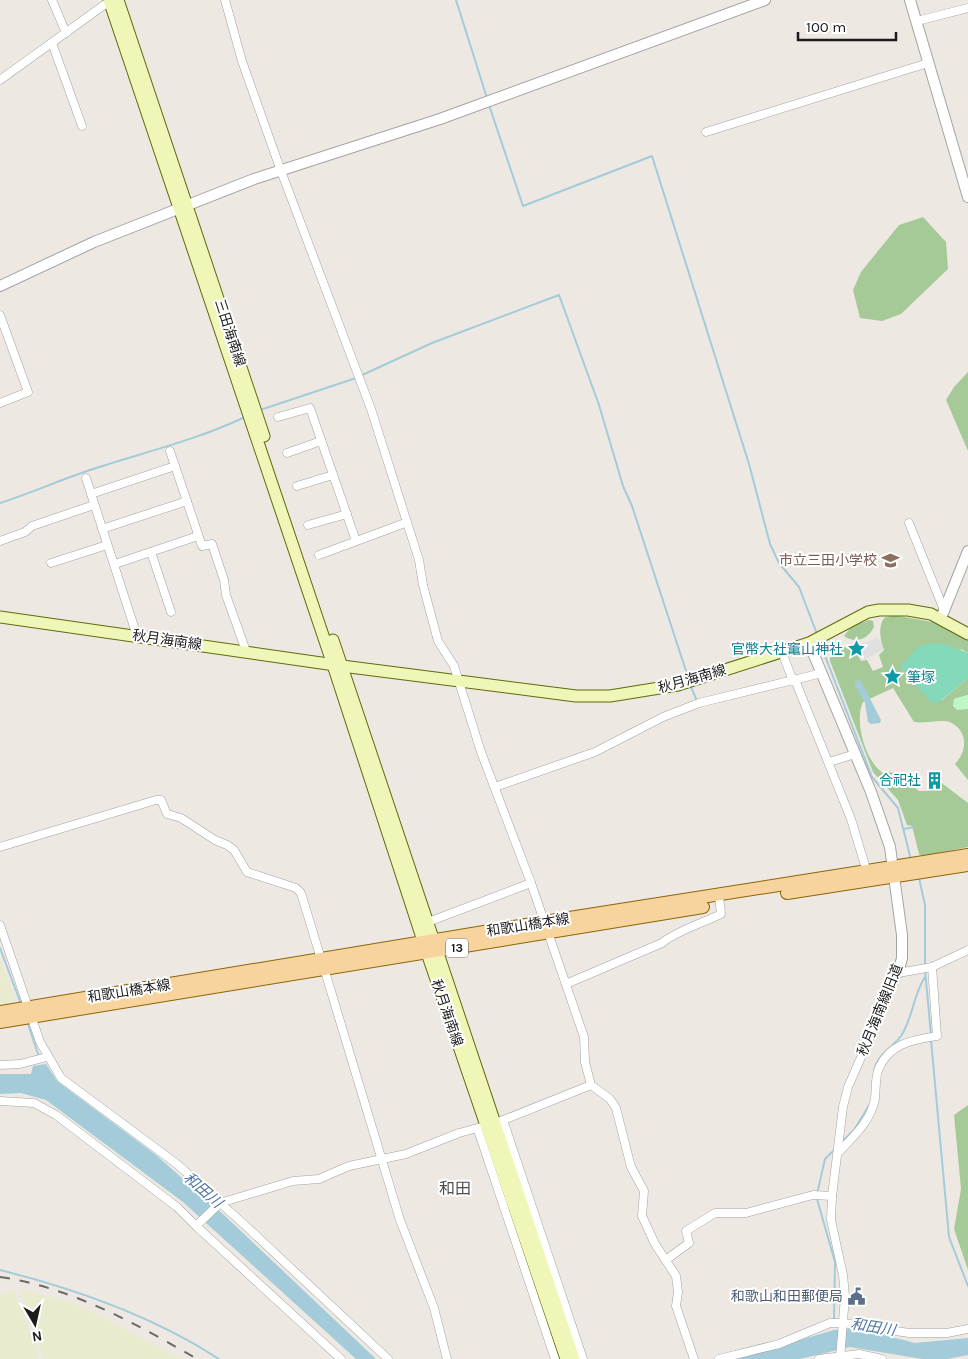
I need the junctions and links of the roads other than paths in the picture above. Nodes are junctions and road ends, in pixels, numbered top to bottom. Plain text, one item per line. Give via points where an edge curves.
1 (52, 0) edge
2 (112, 0) edge
3 (225, 0) edge
4 (765, 0) edge
5 (910, 0) edge
6 (968, 8) edge
7 (916, 21) junction
8 (66, 33) junction
9 (52, 43) junction
10 (928, 63) junction
11 (0, 80) edge
12 (82, 126) dead end
13 (706, 132) dead end
14 (281, 171) junction
15 (968, 197) edge
16 (183, 207) junction
17 (0, 286) edge
18 (0, 315) edge
19 (0, 403) edge
20 (278, 418) dead end
21 (321, 441) junction
22 (170, 451) dead end
23 (287, 453) dead end
24 (175, 466) junction
25 (333, 475) junction
26 (86, 478) dead end
27 (297, 486) dead end
28 (91, 494) junction
29 (187, 501) junction
30 (94, 505) junction
31 (347, 514) junction
32 (405, 523) junction
33 (909, 523) dead end
34 (308, 525) dead end
35 (102, 529) junction
36 (198, 536) junction
37 (0, 541) edge
38 (356, 541) junction
39 (107, 545) junction
40 (968, 551) edge
41 (151, 552) junction
42 (319, 554) dead end
43 (51, 563) dead end
44 (115, 564) junction
45 (170, 612) dead end
46 (943, 614) junction
47 (0, 617) edge
48 (968, 634) edge
49 (137, 636) junction
50 (815, 640) junction
51 (246, 651) junction
52 (782, 652) junction
53 (338, 666) junction
54 (822, 673) junction
55 (794, 680) junction
56 (457, 681) junction
57 (855, 754) junction
58 (829, 762) junction
59 (495, 787) junction
60 (0, 847) edge
61 (968, 855) edge
62 (968, 865) edge
63 (917, 869) junction
64 (867, 872) junction
65 (895, 873) junction
66 (532, 883) junction
67 (720, 900) junction
68 (428, 922) junction
69 (0, 926) edge
70 (546, 927) junction
71 (431, 947) junction
72 (968, 950) edge
73 (323, 964) junction
74 (930, 968) junction
75 (898, 973) junction
76 (566, 984) junction
77 (0, 1012) edge
78 (30, 1012) junction
79 (0, 1022) edge
80 (47, 1057) junction
81 (0, 1065) edge
82 (591, 1085) junction
83 (0, 1101) edge
84 (491, 1124) junction
85 (838, 1153) junction
86 (381, 1159) junction
87 (832, 1196) junction
88 (220, 1203) junction
89 (197, 1225) junction
90 (667, 1259) junction
91 (542, 1276) junction
92 (843, 1324) junction
93 (968, 1329) edge
94 (840, 1356) edge
95 (341, 1359) edge
96 (388, 1359) edge
97 (447, 1359) edge
98 (555, 1359) edge
99 (566, 1359) edge
100 (574, 1359) edge
101 (583, 1359) edge
102 (694, 1359) edge
103 (719, 1359) edge
104 (819, 1359) edge
105 (882, 1359) edge

1 - 8 street
2 - 8 street
2 - 16 main road, 三田海南線
3 - 14 street via 242,61
4 - 14 street via 440,119
5 - 7 street
6 - 7 street
7 - 10 street
8 - 9 street
9 - 11 street
9 - 12 street
10 - 13 street
10 - 15 street
14 - 16 street
14 - 32 street via 371,409
16 - 17 street via 94,242
16 - 53 main road, 三田海南線
18 - 19 street via 28,392
20 - 21 street via 310,408
21 - 23 street
21 - 25 street
22 - 24 street
24 - 28 street
24 - 29 street
25 - 27 street
25 - 31 street
26 - 28 street
28 - 30 street
29 - 35 street
29 - 36 street
30 - 35 street
30 - 37 street via 32,526
31 - 34 street
31 - 38 street
32 - 38 street
32 - 56 street via 419,560 438,641 454,666
33 - 46 street
35 - 39 street
36 - 41 street
36 - 51 street via 202,546 212,544
38 - 42 street
39 - 43 street
39 - 44 street
40 - 46 street
41 - 44 street
41 - 45 street
44 - 49 street
46 - 48 main road, 秋月海南線
46 - 50 main road, 秋月海南線 via 879,610
47 - 49 main road, 秋月海南線
49 - 51 main road, 秋月海南線
50 - 52 main road, 秋月海南線
50 - 54 street, 秋月海南線旧道
51 - 53 main road, 秋月海南線
52 - 55 street
52 - 56 main road, 秋月海南線 via 678,685 610,696 576,696
53 - 56 main road, 秋月海南線
53 - 68 main road, 秋月海南線
53 - 71 main road, 秋月海南線
54 - 55 street
54 - 57 street, 秋月海南線旧道
55 - 58 street
55 - 59 street via 690,707 663,717 595,752
56 - 59 street
57 - 58 street
57 - 65 street, 秋月海南線旧道 via 884,826
58 - 64 street
59 - 66 street
60 - 73 street via 161,800 167,814 182,818 234,850 247,872 296,888 301,893
61 - 63 main road, 和歌山橋本線 / 13
62 - 63 main road, 和歌山橋本線 / 13
63 - 65 main road, 和歌山橋本線 / 13
64 - 65 main road, 和歌山橋本線 / 13
64 - 67 main road, 和歌山橋本線 / 13
65 - 67 main road, 和歌山橋本線 / 13
65 - 75 street, 秋月海南線旧道 via 902,935
66 - 68 street
66 - 70 street
67 - 70 main road, 和歌山橋本線 / 13
67 - 76 street via 721,914
68 - 71 main road, 秋月海南線
69 - 78 street
70 - 71 main road, 和歌山橋本線 / 13
70 - 76 street
71 - 73 main road, 和歌山橋本線 / 13
71 - 84 main road, 秋月海南線
72 - 74 street
73 - 78 main road, 和歌山橋本線 / 13
73 - 86 street
74 - 75 street
74 - 85 street via 937,1036 904,1041 886,1058 879,1068 874,1103 861,1128
75 - 85 street, 秋月海南線旧道 via 848,1087
76 - 82 street via 584,1037 585,1062
77 - 78 main road, 和歌山橋本線 / 13
78 - 79 main road, 和歌山橋本線 / 13
78 - 80 street
80 - 81 street
80 - 88 street via 61,1078 177,1164
82 - 84 street
82 - 90 street via 610,1099 616,1108 631,1167 644,1192 642,1216 655,1244
83 - 89 street via 34,1103 56,1115
84 - 86 street via 406,1154
84 - 91 main road, 秋月海南線
84 - 98 street
84 - 101 street
85 - 87 street, 秋月海南線旧道
86 - 88 street via 350,1166 319,1179 293,1181
86 - 97 street via 400,1220 434,1308
87 - 90 street via 813,1195 746,1213 715,1213 686,1231 689,1243
87 - 92 street, 秋月海南線旧道 via 832,1220 843,1275
88 - 89 street
88 - 96 street
89 - 95 street
90 - 102 street via 676,1276 676,1306
91 - 99 main road, 秋月海南線
91 - 100 main road, 秋月海南線
92 - 93 street via 909,1333 947,1333
92 - 94 street, 秋月海南線旧道
92 - 103 street via 830,1323 779,1344
94 - 104 street
94 - 105 street via 859,1354

